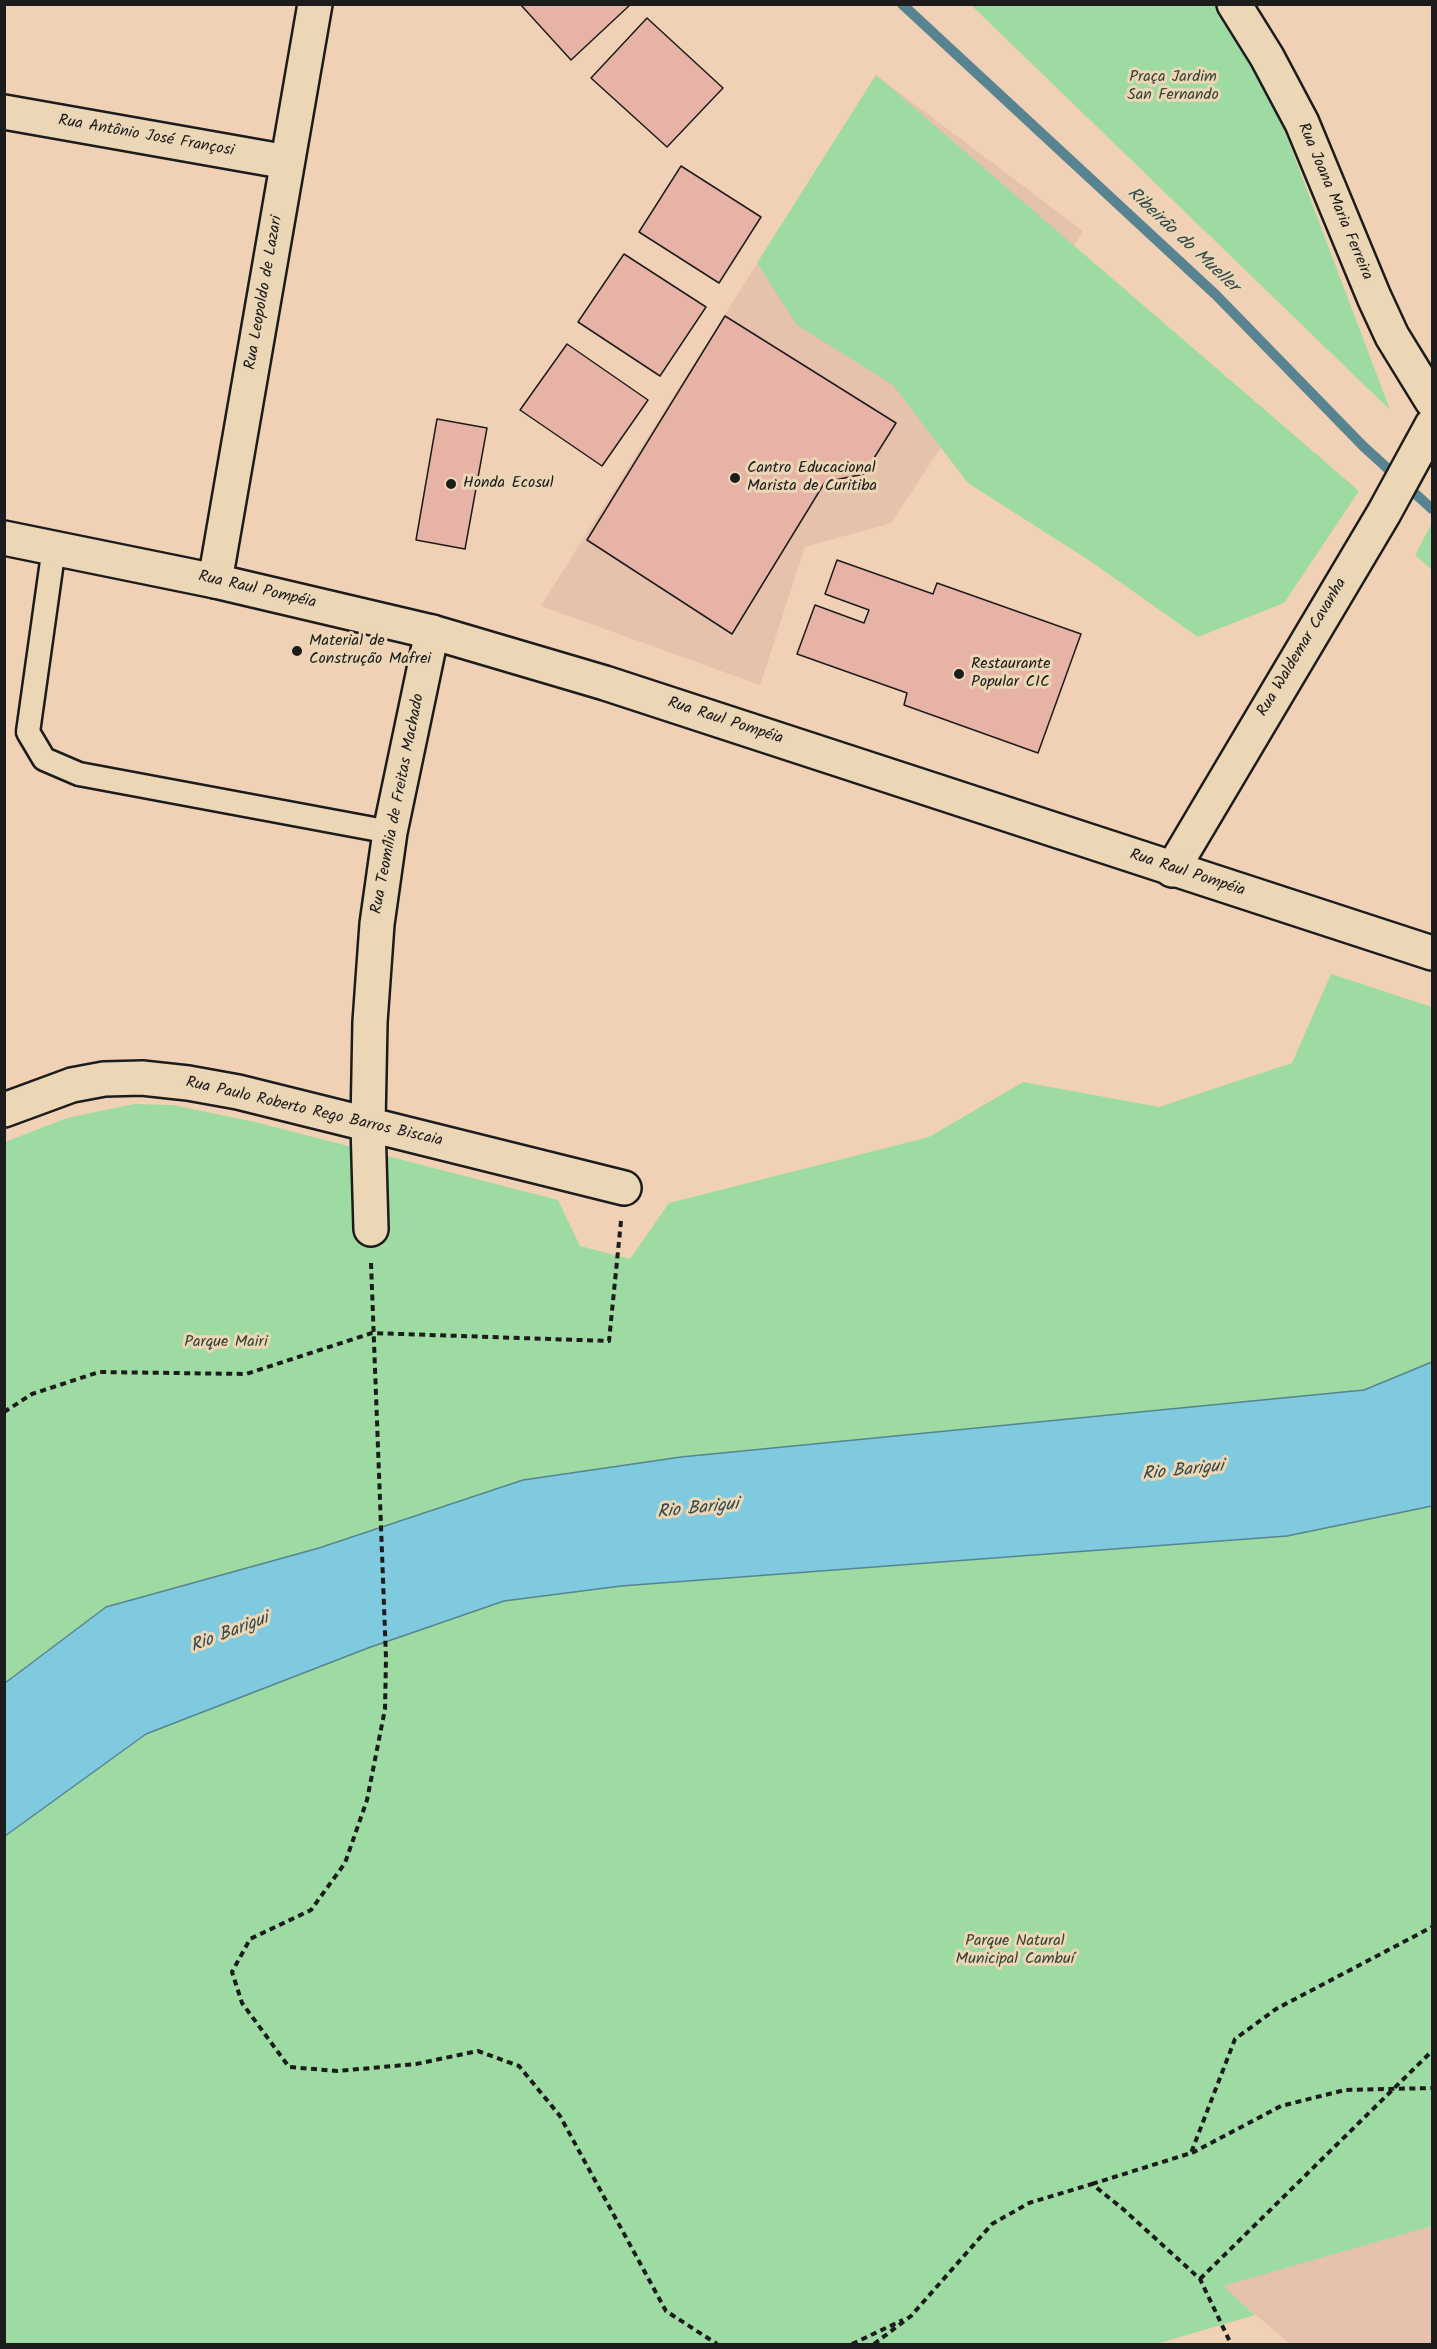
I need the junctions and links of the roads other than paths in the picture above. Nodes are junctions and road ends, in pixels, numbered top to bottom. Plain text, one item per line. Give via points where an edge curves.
1 (315, 4) edge
2 (1233, 4) edge
3 (4, 112) edge
4 (287, 162) junction
5 (1432, 400) edge
6 (1426, 436) edge
7 (4, 538) edge
8 (54, 547) junction
9 (215, 581) junction
10 (432, 632) junction
11 (390, 832) junction
12 (1172, 870) junction
13 (1432, 953) edge
14 (4, 1110) edge
15 (368, 1124) junction
16 (624, 1188) road end
17 (370, 1229) road end

1 - 4 street, Rua Leopoldo de Lazari
2 - 5 street, Rua Joana Maria Ferreira via 1302,123 1392,336
3 - 4 street, Rua Antônio José Françosi
4 - 9 street, Rua Leopoldo de Lazari
6 - 12 street, Rua Waldemar Cavanha
7 - 8 street, Rua Raul Pompéia
8 - 9 street, Rua Raul Pompéia
8 - 11 lane via 28,732 44,759 79,774
9 - 10 street, Rua Raul Pompéia
10 - 11 street, Rua Teomília de Freitas Machado
10 - 12 street, Rua Raul Pompéia via 659,701
11 - 15 street, Rua Teomília de Freitas Machado via 372,973
12 - 13 street, Rua Raul Pompéia
14 - 15 street, Rua Paulo Roberto Rego Barros Biscaia via 72,1085 142,1078 238,1092
15 - 16 street, Rua Paulo Roberto Rego Barros Biscaia
15 - 17 street, Rua Teomília de Freitas Machado

